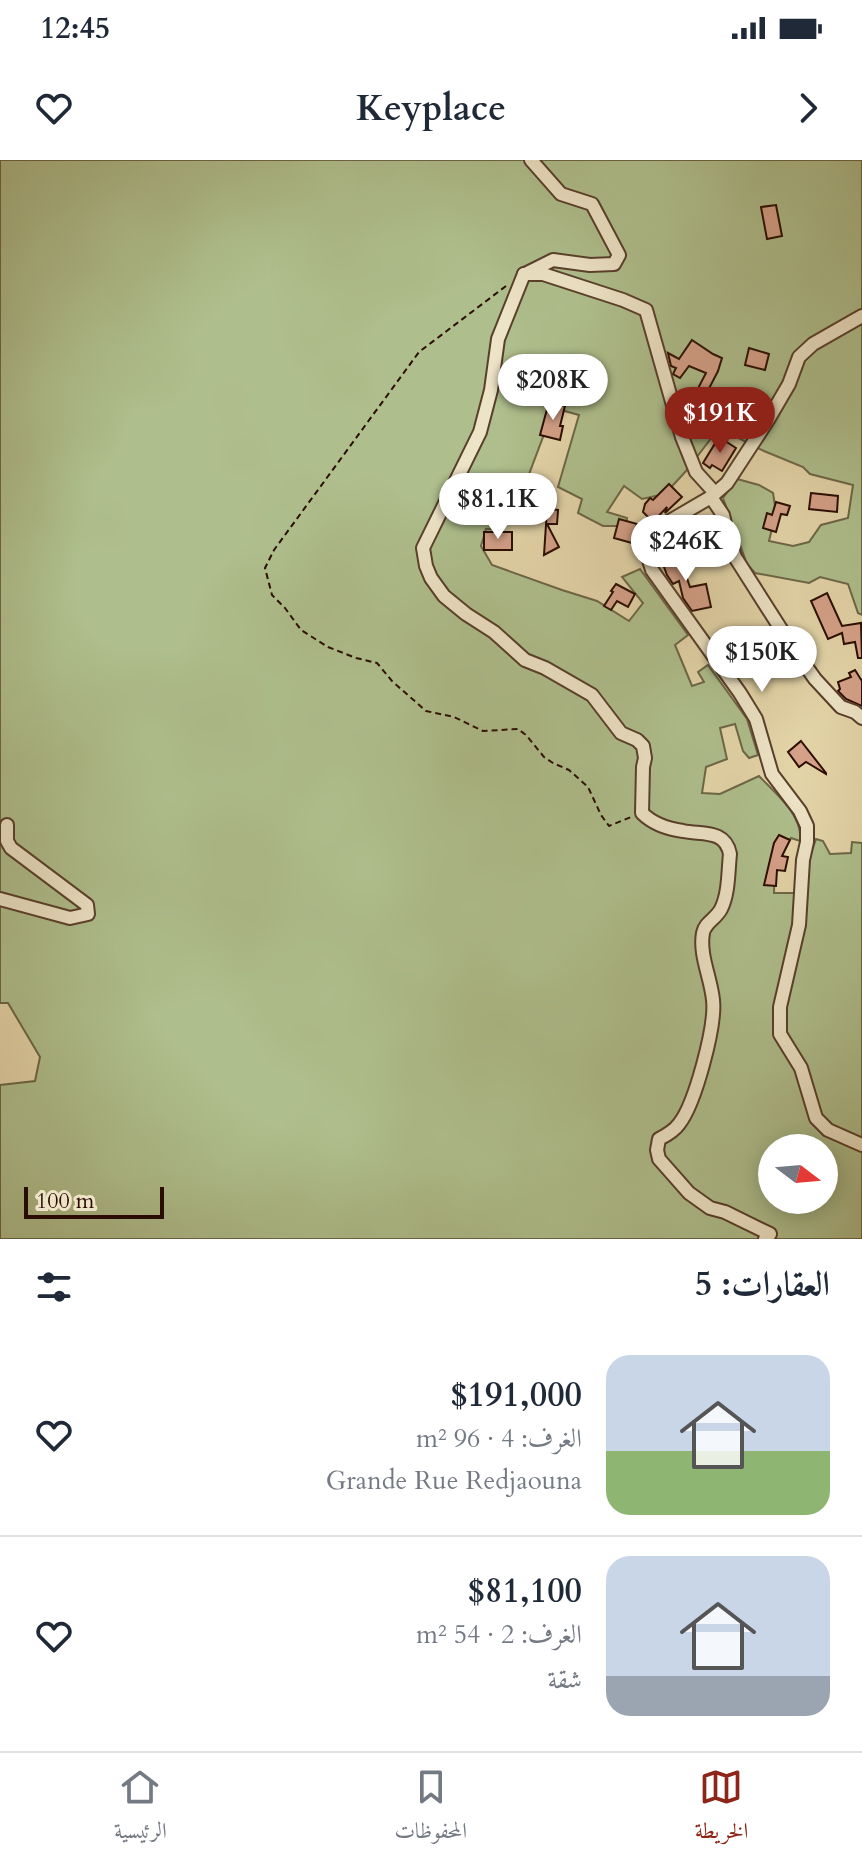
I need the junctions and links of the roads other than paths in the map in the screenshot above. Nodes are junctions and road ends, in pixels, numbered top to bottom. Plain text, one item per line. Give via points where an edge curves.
1 (531, 160) edge
2 (524, 274) junction
3 (862, 316) edge
4 (713, 495) junction
5 (862, 718) edge
6 (7, 825) dead end
7 (0, 899) edge
8 (862, 1145) edge
9 (765, 1239) edge

1 - 2 street via 561,194 592,204 619,255 614,264 553,260
2 - 4 street via 543,274 646,310 682,437 696,472
2 - 9 street via 498,339 480,432 423,548 426,566 444,596 525,660 592,695 621,733 643,746 642,813 651,822 711,833 729,848 725,898 703,930 714,1004 704,1061 680,1123 659,1139 657,1150 689,1193 770,1234
3 - 4 street via 799,357 789,384 740,466
4 - 5 street via 735,557 793,648 841,707
4 - 8 street via 663,525 652,539 648,557 756,719 772,774 807,826 799,925 780,1007 780,1034 801,1068 816,1118 828,1130
6 - 7 street via 11,848 87,905 88,914 70,918

